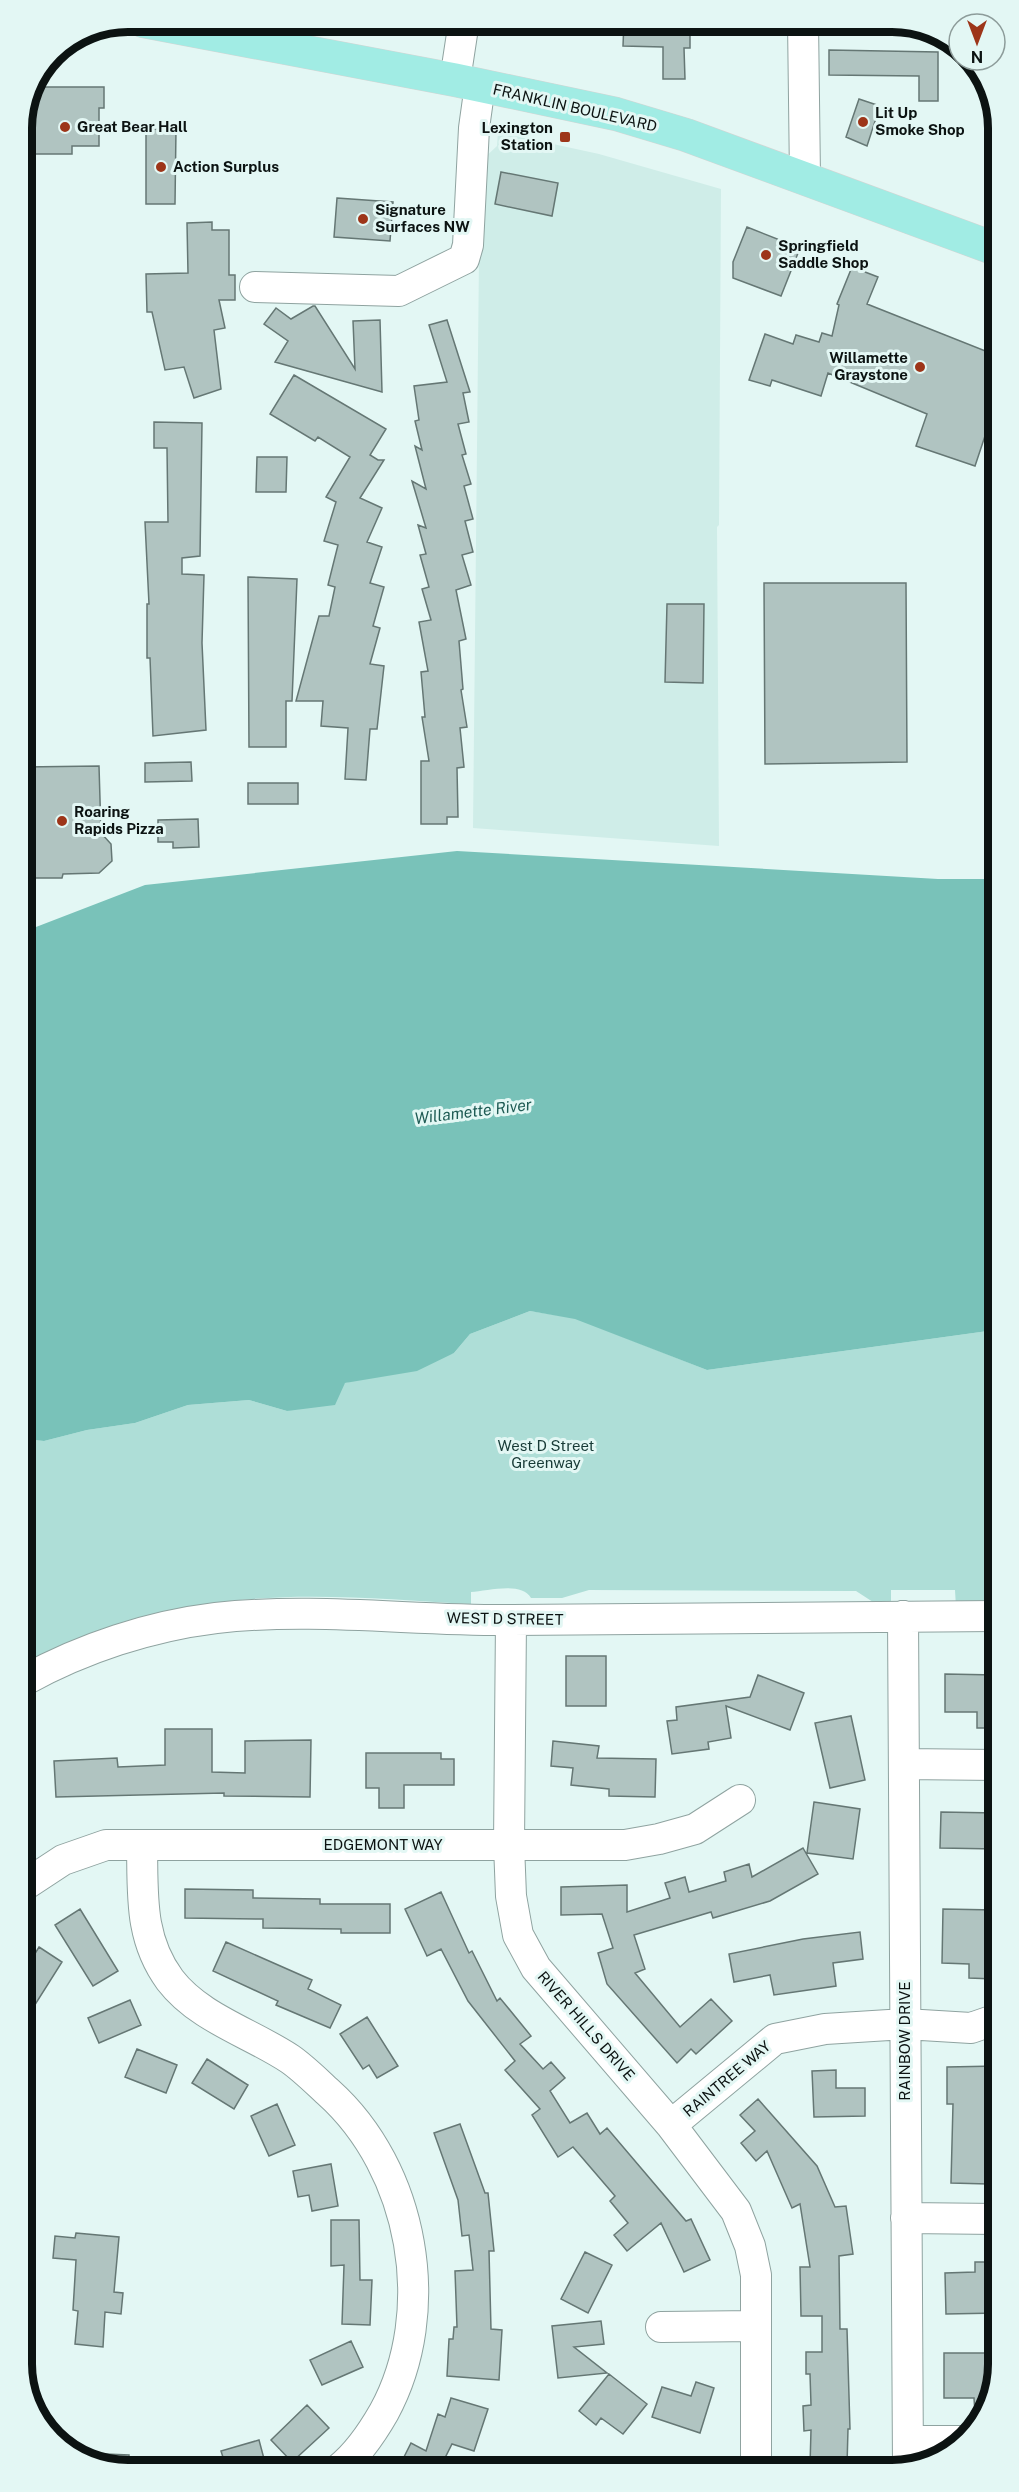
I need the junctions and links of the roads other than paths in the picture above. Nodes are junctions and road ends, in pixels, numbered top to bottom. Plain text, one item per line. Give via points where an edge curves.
1 (202, 32) edge
2 (465, 32) edge
3 (803, 32) edge
4 (468, 83) junction
5 (805, 178) junction
6 (988, 246) edge
7 (255, 287) dead end
8 (903, 1616) junction
9 (988, 1616) edge
10 (511, 1620) junction
11 (32, 1677) edge
12 (904, 1764) junction
13 (988, 1765) edge
14 (740, 1800) dead end
15 (142, 1845) junction
16 (509, 1845) junction
17 (32, 1880) edge
18 (988, 2022) edge
19 (905, 2024) junction
20 (671, 2125) junction
21 (906, 2218) junction
22 (988, 2219) edge
23 (756, 2326) junction
24 (660, 2327) dead end
25 (944, 2445) edge
26 (908, 2453) edge
27 (347, 2460) edge
28 (756, 2460) edge

1 - 4 main road, FRANKLIN BOULEVARD
2 - 4 street
3 - 5 street
4 - 5 main road, FRANKLIN BOULEVARD via 616,114
4 - 7 street via 474,128 464,259 399,291
5 - 6 main road, FRANKLIN BOULEVARD
8 - 9 street, WEST D STREET
8 - 10 street, WEST D STREET
8 - 12 street, RAINBOW DRIVE
10 - 11 street, WEST D STREET via 309,1614 216,1618 108,1643
10 - 16 street, RIVER HILLS DRIVE
12 - 13 street
12 - 19 street, RAINBOW DRIVE
14 - 16 street, EDGEMONT WAY via 695,1829 659,1839 625,1845
15 - 16 street, EDGEMONT WAY
15 - 17 street, EDGEMONT WAY via 106,1845 63,1860
15 - 27 street via 143,1902 150,1945 170,1980 194,2004 291,2060 330,2093 360,2127 387,2173 406,2225 414,2310 406,2361 373,2432
16 - 20 street, RIVER HILLS DRIVE via 511,1896 518,1935 536,1968
18 - 19 street, RAINTREE WAY via 971,2028
19 - 20 street, RAINTREE WAY via 825,2029 775,2040
19 - 21 street, RAINBOW DRIVE
20 - 23 street, RIVER HILLS DRIVE via 736,2211 756,2275
21 - 22 street
21 - 26 street, RAINBOW DRIVE
23 - 24 street
23 - 28 street, RIVER HILLS DRIVE
25 - 26 street

